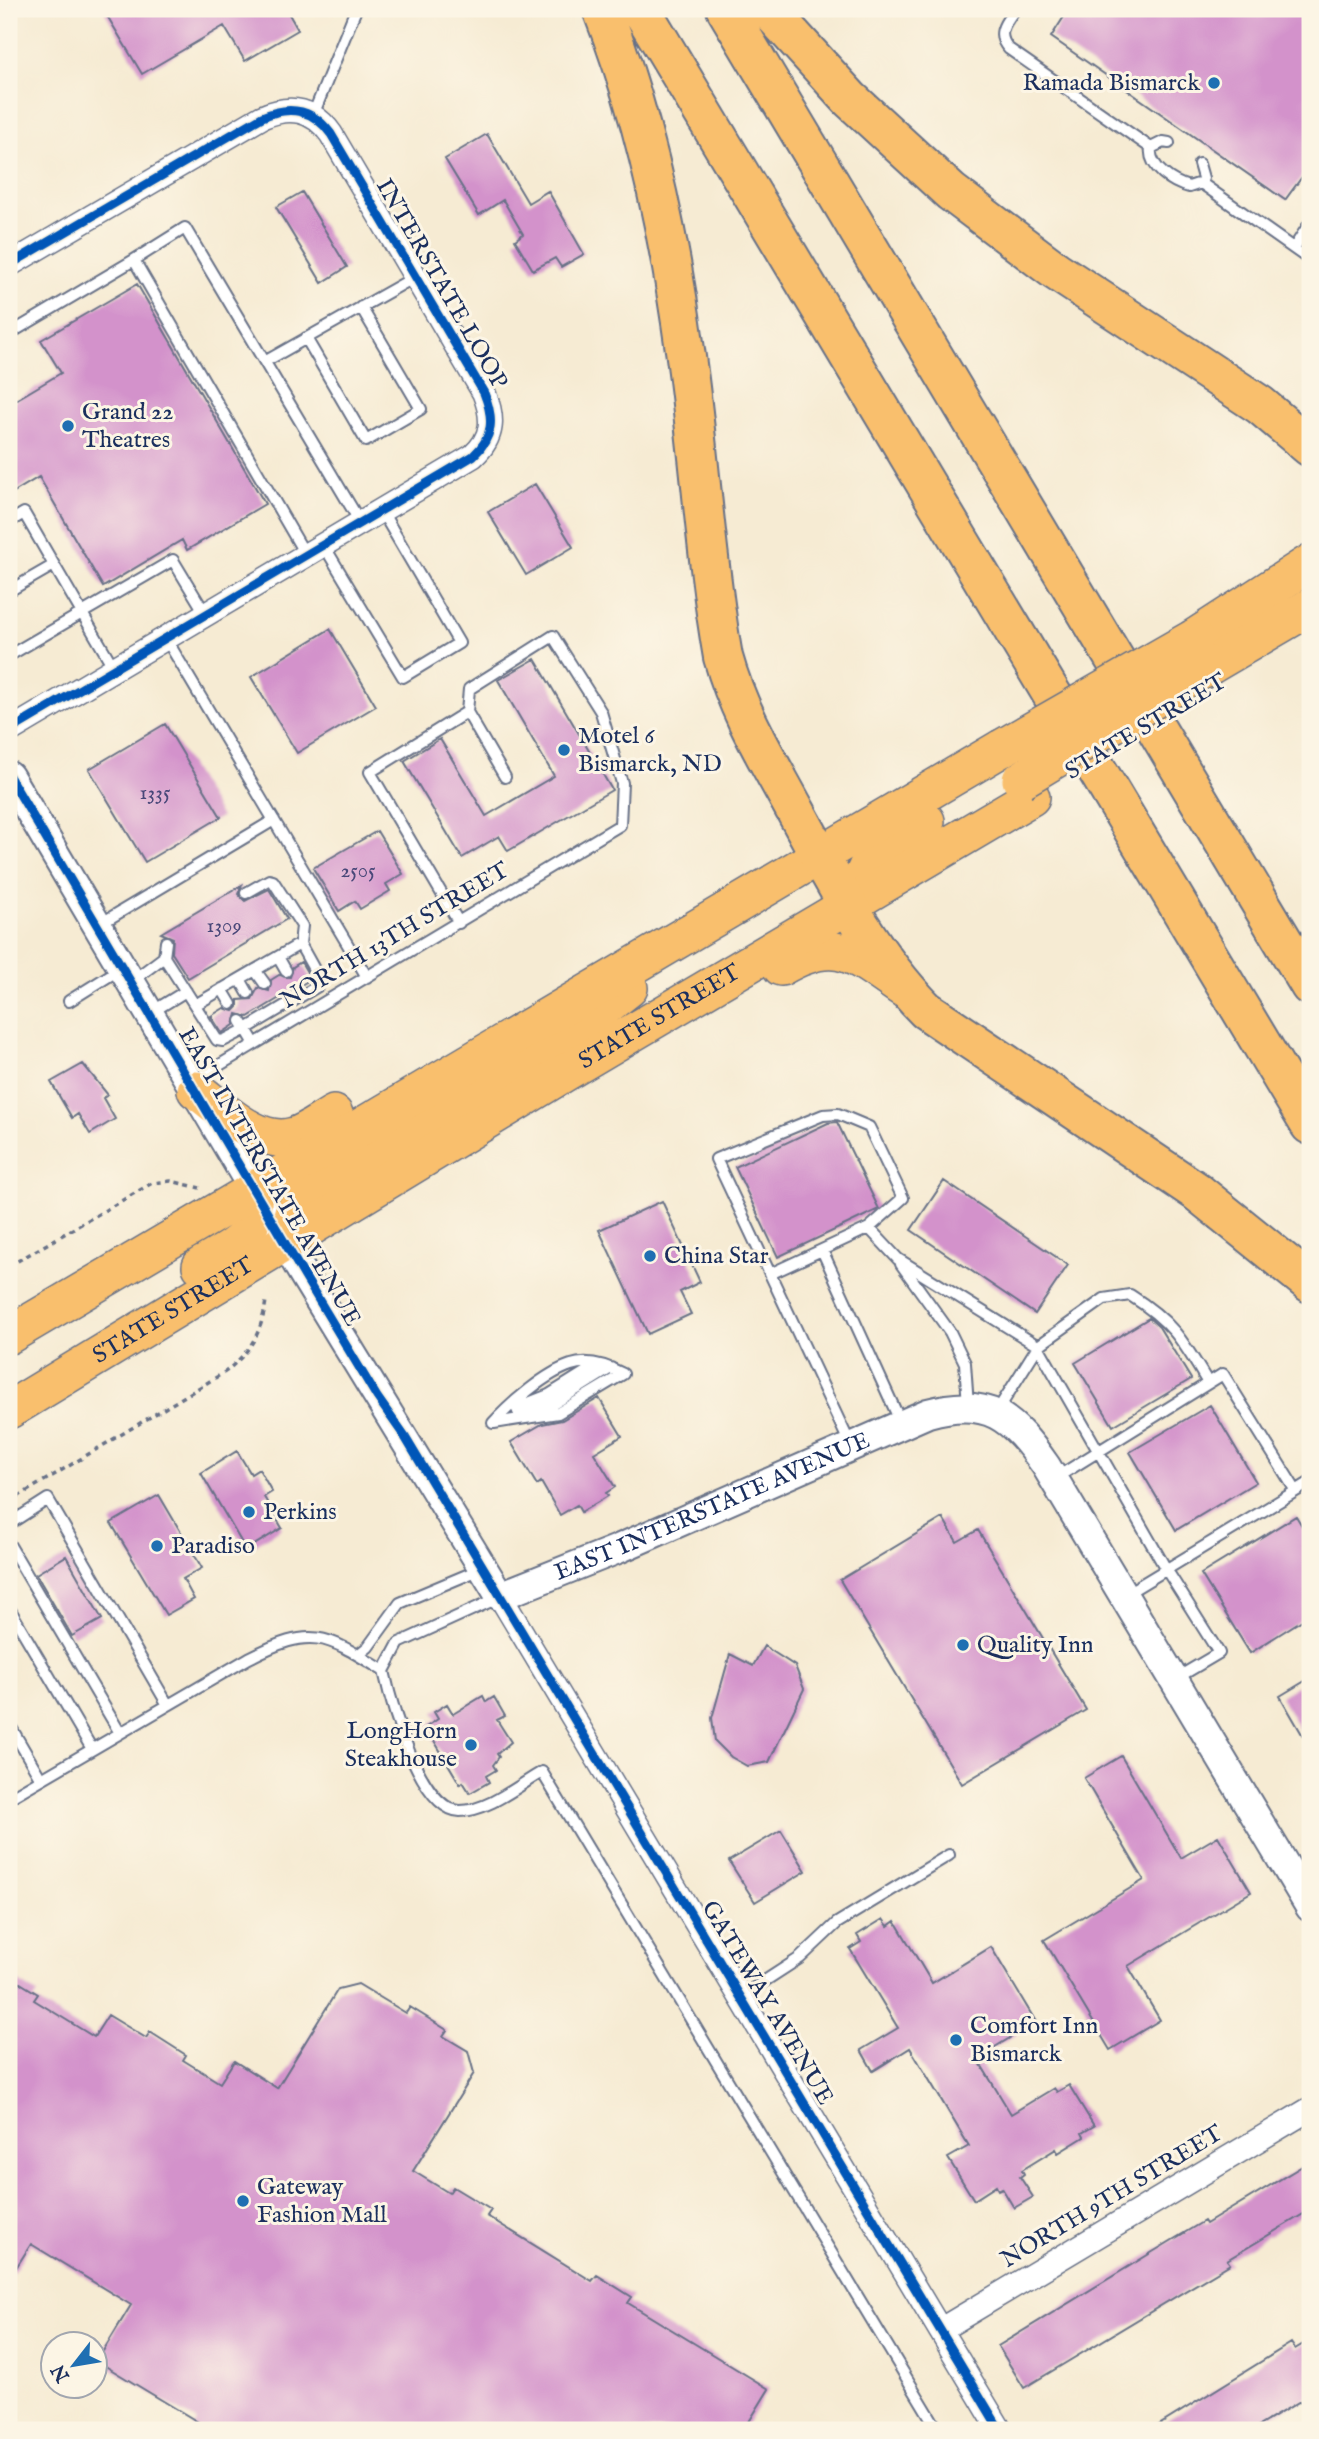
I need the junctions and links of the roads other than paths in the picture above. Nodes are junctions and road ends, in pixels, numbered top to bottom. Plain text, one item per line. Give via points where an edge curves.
1 (356, 9) edge
2 (602, 9) edge
3 (641, 9) edge
4 (726, 9) edge
5 (768, 9) edge
6 (1015, 9) edge
7 (313, 115) junction
8 (1169, 143) dead end
9 (1151, 148) junction
10 (1199, 164) dead end
11 (1200, 183) junction
12 (1310, 223) edge
13 (1294, 248) junction
14 (134, 260) junction
15 (1310, 260) edge
16 (9, 265) edge
17 (415, 277) junction
18 (361, 307) junction
19 (9, 334) edge
20 (306, 338) junction
21 (265, 361) junction
22 (1310, 447) edge
23 (381, 510) junction
24 (9, 522) edge
25 (360, 522) junction
26 (314, 549) junction
27 (54, 565) junction
28 (1303, 568) edge
29 (9, 591) edge
30 (1310, 607) edge
31 (205, 613) junction
32 (82, 614) junction
33 (1310, 628) edge
34 (165, 637) junction
35 (9, 653) edge
36 (1207, 660) junction
37 (114, 668) junction
38 (467, 712) junction
39 (9, 731) edge
40 (1017, 774) junction
41 (9, 776) edge
42 (505, 777) dead end
43 (274, 820) junction
44 (820, 854) junction
45 (246, 893) dead end
46 (850, 905) junction
47 (459, 923) junction
48 (97, 925) junction
49 (694, 928) junction
50 (166, 942) dead end
51 (300, 944) junction
52 (164, 957) junction
53 (278, 957) junction
54 (256, 970) junction
55 (286, 971) dead end
56 (127, 975) junction
57 (367, 977) junction
58 (240, 979) junction
59 (265, 984) dead end
60 (1310, 986) edge
61 (222, 989) junction
62 (186, 992) junction
63 (908, 992) junction
64 (248, 993) dead end
65 (69, 1000) dead end
66 (231, 1004) dead end
67 (195, 1005) junction
68 (150, 1013) junction
69 (243, 1025) junction
70 (255, 1044) junction
71 (193, 1086) junction
72 (1310, 1125) edge
73 (253, 1188) junction
74 (364, 1194) junction
75 (869, 1228) junction
76 (285, 1242) junction
77 (822, 1250) junction
78 (898, 1259) junction
79 (770, 1274) junction
80 (95, 1283) junction
81 (1310, 1283) edge
82 (9, 1335) edge
83 (1038, 1346) junction
84 (9, 1362) edge
85 (611, 1368) junction
86 (1208, 1383) junction
87 (9, 1384) edge
88 (968, 1405) junction
89 (9, 1410) edge
90 (996, 1413) junction
91 (493, 1423) junction
92 (902, 1424) junction
93 (851, 1446) junction
94 (1097, 1451) junction
95 (1054, 1479) junction
96 (1310, 1486) edge
97 (1296, 1491) junction
98 (9, 1524) edge
99 (9, 1544) edge
100 (483, 1568) junction
101 (1166, 1569) junction
102 (1124, 1595) junction
103 (500, 1596) junction
104 (9, 1608) edge
105 (358, 1655) junction
106 (384, 1671) junction
107 (1175, 1679) junction
108 (168, 1705) junction
109 (9, 1724) edge
110 (120, 1733) junction
111 (92, 1749) junction
112 (41, 1779) junction
113 (9, 1798) edge
114 (949, 1855) dead end
115 (1310, 1907) edge
116 (740, 1997) junction
117 (1310, 2109) edge
118 (940, 2330) junction
119 (9, 2418) edge
120 (16, 2430) edge
121 (938, 2430) edge
122 (1000, 2430) edge

1 - 7 lane
2 - 44 highway via 637,110 661,208 685,349 723,657 738,703
3 - 72 highway
4 - 60 highway
5 - 22 highway via 850,99 951,192 1056,271 1260,405
6 - 9 lane via 1002,29 1001,37 1009,49
7 - 16 street via 288,110 262,117
7 - 17 street, INTERSTATE LOOP via 331,134
8 - 9 lane
9 - 11 lane via 1156,167 1183,186
10 - 11 lane via 1203,171
11 - 13 lane
12 - 13 lane
13 - 15 lane
14 - 19 lane
14 - 21 lane via 185,228
14 - 26 lane
17 - 18 lane
17 - 23 street, INTERSTATE LOOP via 484,393 491,428 473,456
18 - 20 lane
18 - 20 lane via 421,409 366,441
20 - 21 lane
21 - 25 lane
23 - 25 street, INTERSTATE LOOP
23 - 26 lane via 459,643 403,677
24 - 27 lane via 24,513
25 - 26 street, INTERSTATE LOOP
26 - 31 street, INTERSTATE LOOP
27 - 29 lane
27 - 32 lane
28 - 36 highway, STATE STREET
30 - 36 highway
31 - 32 lane via 173,560
31 - 34 street, INTERSTATE LOOP
32 - 35 lane
32 - 37 lane
33 - 36 highway, STATE STREET
34 - 37 street, INTERSTATE LOOP
34 - 43 lane
36 - 40 highway, STATE STREET, bridge
36 - 40 highway, STATE STREET
37 - 39 street, INTERSTATE LOOP
38 - 42 lane
38 - 47 lane via 370,772
38 - 47 lane, NORTH 13TH STREET via 469,690 553,636 601,712 622,783 620,825
40 - 44 highway, STATE STREET
40 - 46 highway, STATE STREET via 906,872
40 - 46 highway via 886,845 871,859
41 - 48 street, EAST INTERSTATE AVENUE
43 - 48 lane
43 - 57 lane
44 - 46 highway
44 - 49 highway, STATE STREET
45 - 51 lane via 273,881 302,926
46 - 63 highway
46 - 74 highway, STATE STREET
47 - 57 lane, NORTH 13TH STREET
48 - 56 street, EAST INTERSTATE AVENUE
49 - 71 highway via 575,974 293,1136 271,1136 248,1128
49 - 73 highway, STATE STREET
49 - 76 highway via 657,965 555,1046 303,1200 293,1212
50 - 52 lane
51 - 53 lane
51 - 69 lane via 320,980 318,986
52 - 56 lane
52 - 62 lane
53 - 54 lane
53 - 55 lane
54 - 58 lane
54 - 59 lane
56 - 65 lane
56 - 68 street, EAST INTERSTATE AVENUE
57 - 70 lane, NORTH 13TH STREET
58 - 61 lane
58 - 64 lane
61 - 66 lane
61 - 67 lane
62 - 67 lane
62 - 68 lane
63 - 74 highway via 849,954 825,948 799,957 418,1182
63 - 81 highway via 944,1025 1196,1191
67 - 69 lane via 216,1040 223,1041
68 - 71 street, EAST INTERSTATE AVENUE
69 - 70 lane
70 - 71 lane, NORTH 13TH STREET
71 - 73 street, EAST INTERSTATE AVENUE
73 - 76 street, EAST INTERSTATE AVENUE
73 - 80 highway, STATE STREET
73 - 87 highway via 254,1217 248,1233 235,1245
74 - 76 highway, STATE STREET
75 - 77 lane
75 - 78 lane
75 - 79 lane via 903,1198 869,1127 838,1114 823,1115 716,1158
76 - 89 highway, STATE STREET
76 - 100 street, EAST INTERSTATE AVENUE
77 - 79 lane
77 - 92 lane
78 - 83 lane
78 - 88 lane via 950,1332 965,1363
79 - 93 lane
80 - 82 highway, STATE STREET
80 - 84 highway
83 - 86 lane via 1104,1299 1130,1295 1157,1312 1180,1335
83 - 90 lane
83 - 94 lane
85 - 91 lane via 553,1404 522,1410
85 - 91 lane via 570,1364 515,1399
85 - 91 lane via 623,1374 558,1413
86 - 94 lane
86 - 97 lane via 1223,1374
88 - 90 street, EAST INTERSTATE AVENUE
88 - 92 street, EAST INTERSTATE AVENUE
90 - 95 street, EAST INTERSTATE AVENUE via 1021,1433
92 - 93 street, EAST INTERSTATE AVENUE
93 - 103 street, EAST INTERSTATE AVENUE
94 - 95 lane
94 - 101 lane
95 - 102 street, EAST INTERSTATE AVENUE
96 - 97 lane
97 - 101 lane
98 - 108 lane via 48,1499
99 - 110 lane
100 - 103 street, EAST INTERSTATE AVENUE
100 - 105 lane via 400,1602
101 - 102 lane
101 - 107 lane via 1219,1653
102 - 107 street, EAST INTERSTATE AVENUE
103 - 106 lane via 399,1643
103 - 116 street, GATEWAY AVENUE
104 - 111 lane
105 - 106 lane
105 - 108 lane via 322,1637 289,1639
106 - 121 lane via 408,1752 441,1804 460,1811 487,1804 542,1772
107 - 115 street, EAST INTERSTATE AVENUE
108 - 110 lane
109 - 112 lane
110 - 111 lane
111 - 112 lane
112 - 113 lane
114 - 116 lane via 837,1923 794,1963
116 - 118 street, GATEWAY AVENUE
117 - 118 street, NORTH 9TH STREET
118 - 122 street, GATEWAY AVENUE
119 - 120 lane

